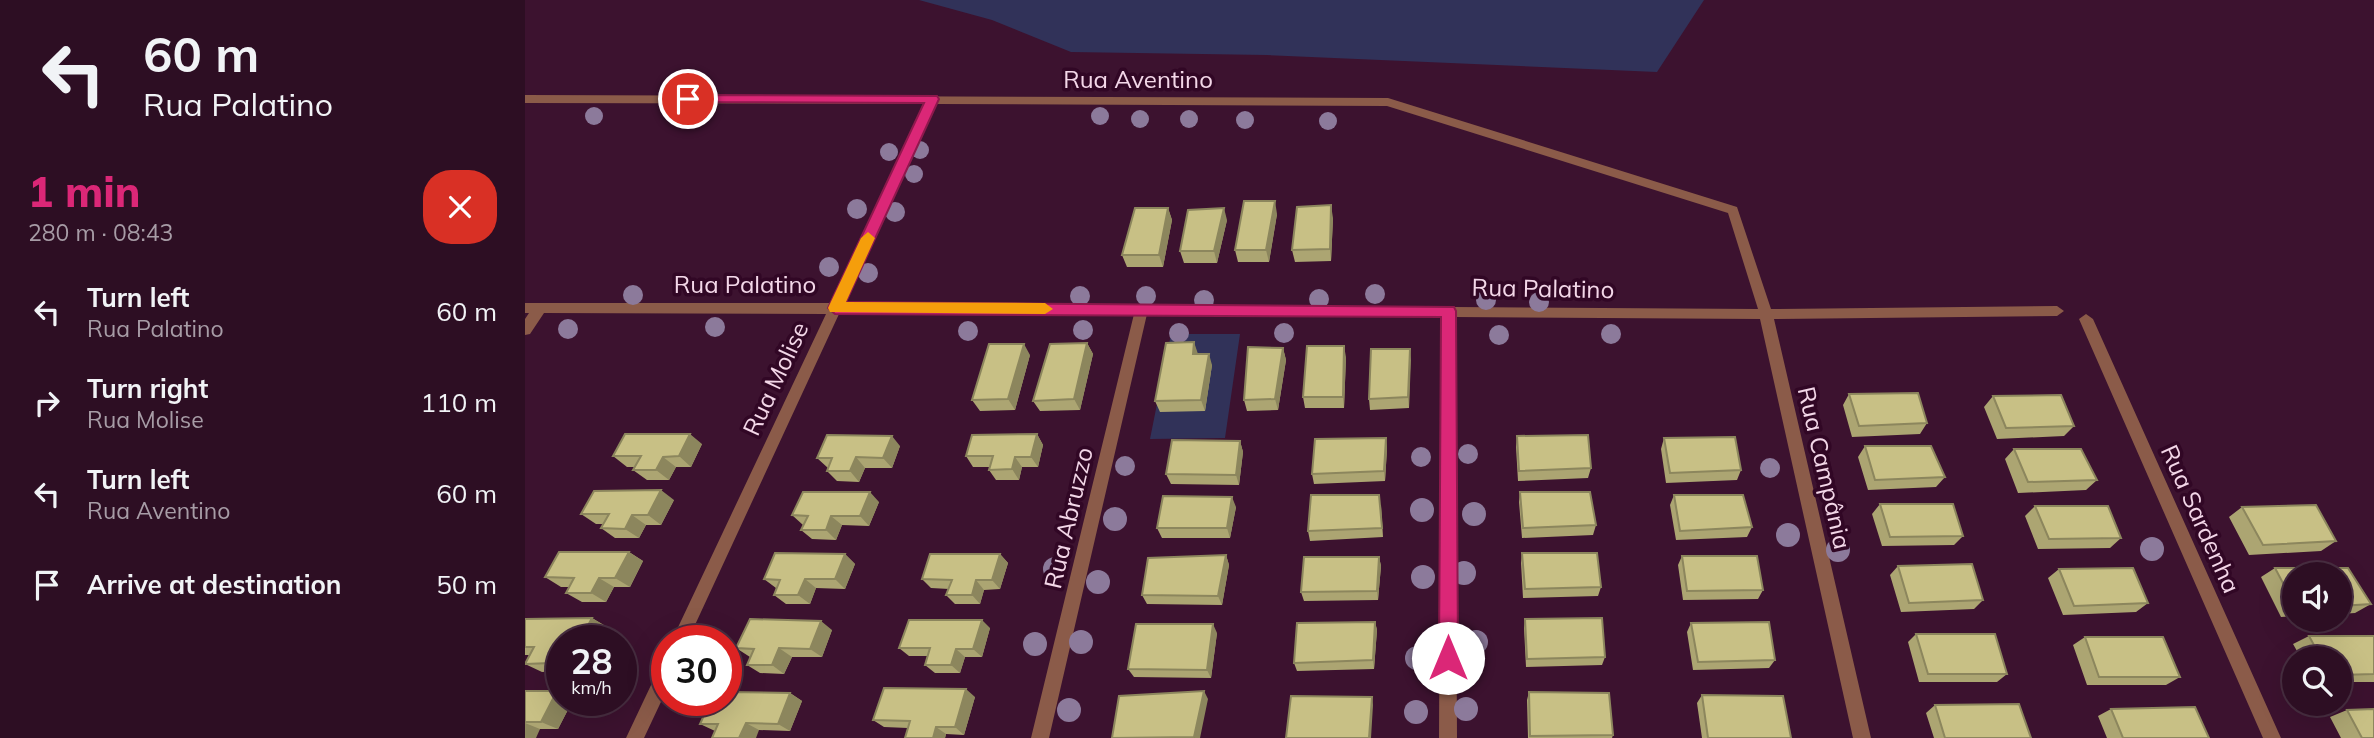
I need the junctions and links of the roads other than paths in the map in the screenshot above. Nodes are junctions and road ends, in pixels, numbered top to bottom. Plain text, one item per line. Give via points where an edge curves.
1 (525, 99) edge
2 (933, 99) junction
3 (1733, 210) joint
4 (525, 308) edge
5 (540, 308) junction
6 (835, 308) junction
7 (1142, 309) junction
8 (1448, 311) junction
9 (2057, 311) dead end
10 (1766, 314) junction
11 (2086, 319) dead end
12 (525, 330) edge
13 (687, 625) edge
14 (651, 704) edge
15 (635, 738) edge
16 (1040, 738) edge
17 (1448, 738) edge
18 (1862, 738) edge
19 (2272, 738) edge

1 - 2 street, Rua Aventino
2 - 3 street, Rua Aventino via 1388,102
2 - 6 street, Rua Molise
3 - 10 street, Rua Campânia
4 - 5 street, Rua Palatino
5 - 6 street, Rua Palatino
5 - 12 street
6 - 7 street, Rua Palatino
6 - 13 street, Rua Molise
7 - 8 street, Rua Palatino
7 - 16 street, Rua Abruzzo
8 - 10 street, Rua Palatino
8 - 17 street
9 - 10 street, Rua Palatino
10 - 18 street, Rua Campânia
11 - 19 street, Rua Sardenha
14 - 15 street

